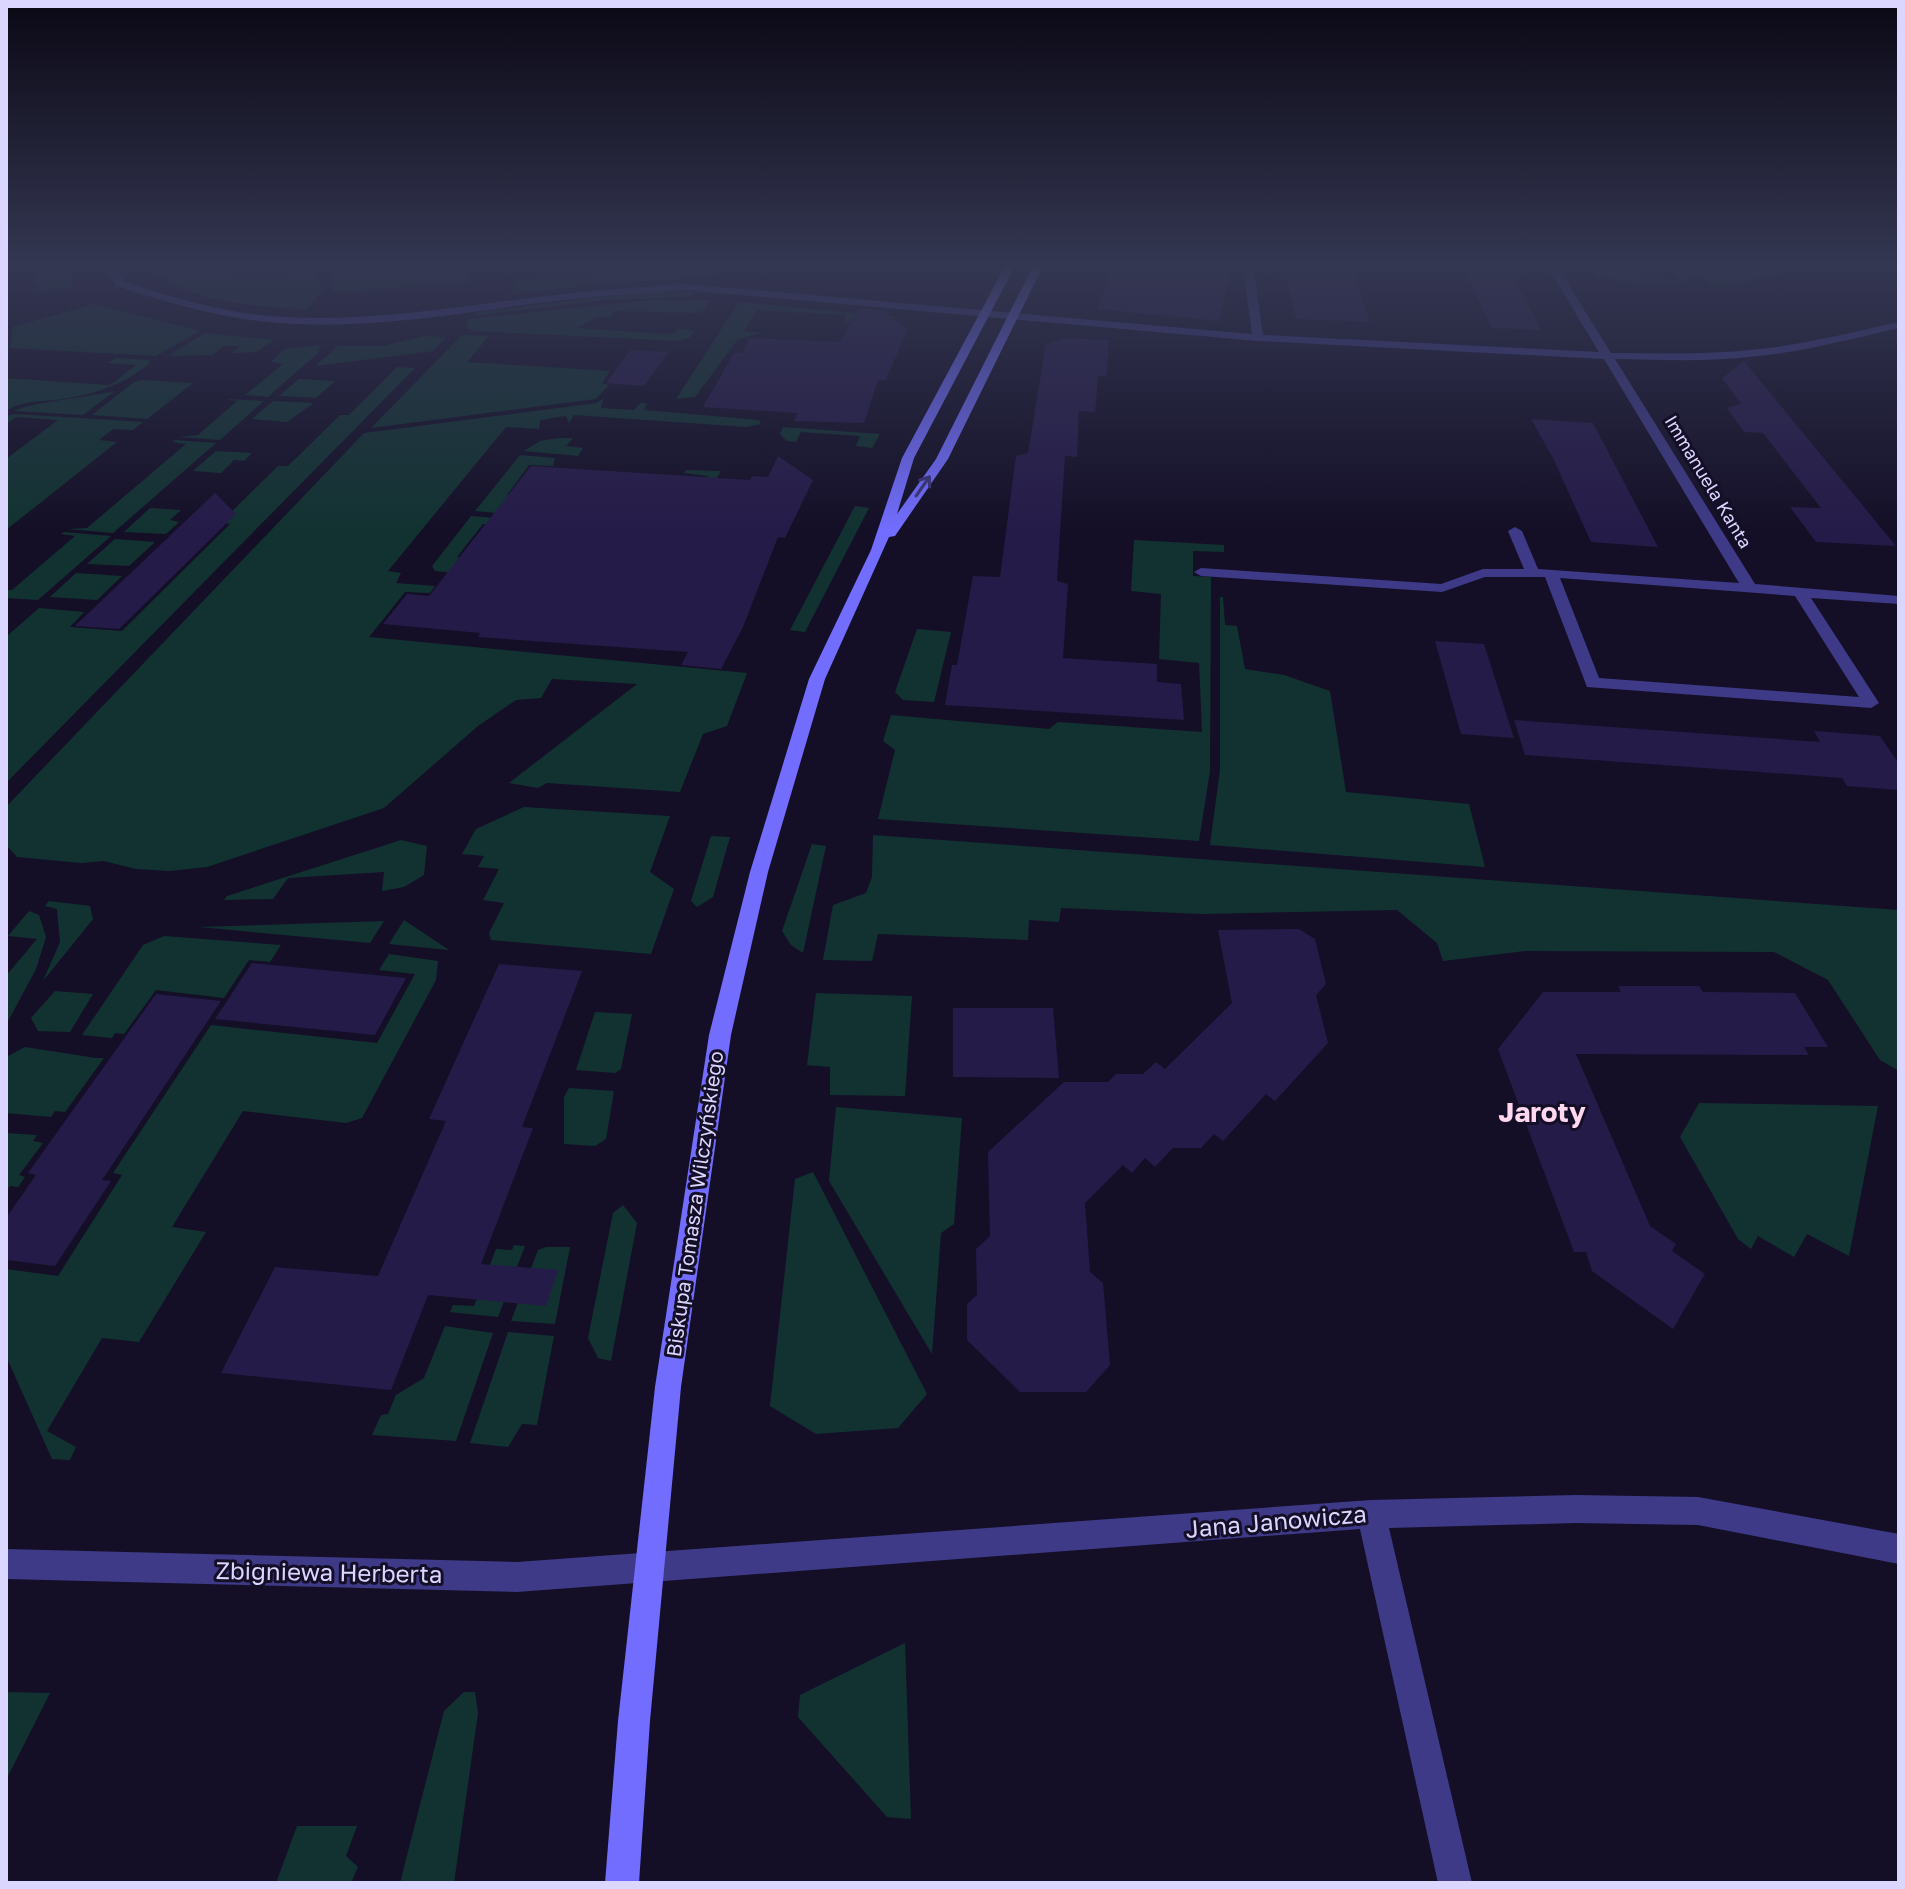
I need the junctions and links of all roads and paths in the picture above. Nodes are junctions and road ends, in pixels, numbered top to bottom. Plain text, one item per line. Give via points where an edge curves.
1 (964, 354) edge
2 (996, 354) edge
3 (1573, 354) edge
4 (1737, 354) edge
5 (1609, 356) junction
6 (1515, 531) dead end
7 (878, 550) junction
8 (1201, 572) dead end
9 (1533, 573) junction
10 (1551, 573) junction
11 (1749, 587) junction
12 (1799, 591) junction
13 (1899, 600) edge
14 (1371, 1514) junction
15 (1899, 1549) edge
16 (6, 1564) edge
17 (651, 1569) junction
18 (622, 1883) edge
19 (1455, 1883) edge

1 - 7 street, Biskupa Tomasza Wilczyńskiego via 908,458
7 -> 2 street, Biskupa Tomasza Wilczyńskiego via 942,459
3 - 5 street
4 - 5 street
5 - 11 street, Immanuela Kanta
6 - 9 street
7 - 17 street, Biskupa Tomasza Wilczyńskiego via 817,679 759,872 720,1035 668,1387
8 - 9 street via 1442,588 1483,573
9 - 10 street
10 - 11 street
10 - 12 street via 1593,683 1871,703
11 - 12 street
12 - 13 street
14 - 15 street, Jana Janowicza via 1698,1511
14 - 17 street, Jana Janowicza
14 - 19 street
16 - 17 street, Zbigniewa Herberta via 517,1577
17 - 18 street, Biskupa Tomasza Wilczyńskiego

